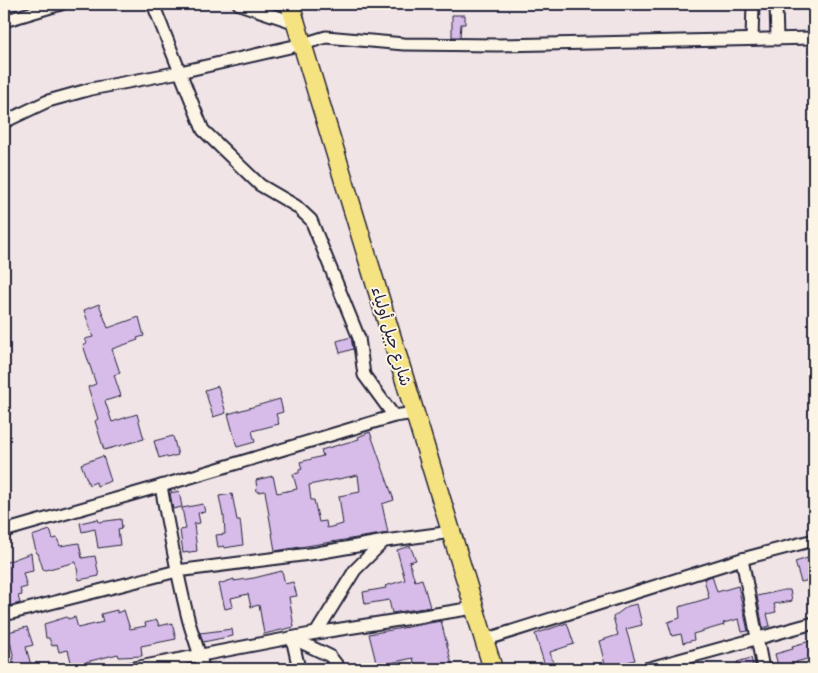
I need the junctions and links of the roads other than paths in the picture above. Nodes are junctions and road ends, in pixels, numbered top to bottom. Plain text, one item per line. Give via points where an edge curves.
1 (61, 4) edge
2 (153, 4) edge
3 (239, 4) edge
4 (290, 4) edge
5 (753, 4) edge
6 (777, 6) edge
7 (4, 20) edge
8 (296, 23) junction
9 (814, 38) edge
10 (777, 39) junction
11 (752, 40) junction
12 (303, 44) junction
13 (180, 72) junction
14 (4, 122) edge
15 (415, 413) junction
16 (394, 416) junction
17 (161, 486) junction
18 (4, 531) edge
19 (452, 532) junction
20 (814, 540) edge
21 (384, 541) junction
22 (742, 559) junction
23 (176, 571) junction
24 (474, 608) junction
25 (4, 615) edge
26 (814, 623) edge
27 (316, 633) junction
28 (292, 638) junction
29 (756, 638) junction
30 (484, 640) junction
31 (200, 655) junction
32 (160, 666) edge
33 (129, 669) edge
34 (203, 669) edge
35 (299, 669) edge
36 (340, 669) edge
37 (493, 669) edge
38 (646, 669) edge
39 (763, 669) edge

1 - 7 street
2 - 13 street
3 - 8 street
4 - 8 highway, شارع جبل أولياء
5 - 11 street
6 - 10 street
8 - 12 highway, شارع جبل أولياء
9 - 10 street
10 - 11 street
11 - 12 street via 488,45 404,44 326,37
12 - 13 street
12 - 15 highway, شارع جبل أولياء
13 - 14 street via 48,101
13 - 16 street via 203,130 260,185 296,206 311,220 359,338 364,375
15 - 16 street
15 - 19 highway, شارع جبل أولياء
16 - 17 street
17 - 18 street
17 - 23 street
19 - 21 street
19 - 24 highway, شارع جبل أولياء
20 - 22 street
21 - 23 street
21 - 27 street via 355,570
22 - 29 street
22 - 30 street
23 - 25 street
23 - 31 street
24 - 27 street
24 - 30 highway, شارع جبل أولياء
26 - 29 street
27 - 28 street
28 - 31 street
28 - 35 street
28 - 36 street via 330,656
29 - 38 street
29 - 39 street
30 - 37 highway, شارع جبل أولياء
31 - 32 street
31 - 34 street
32 - 33 street

